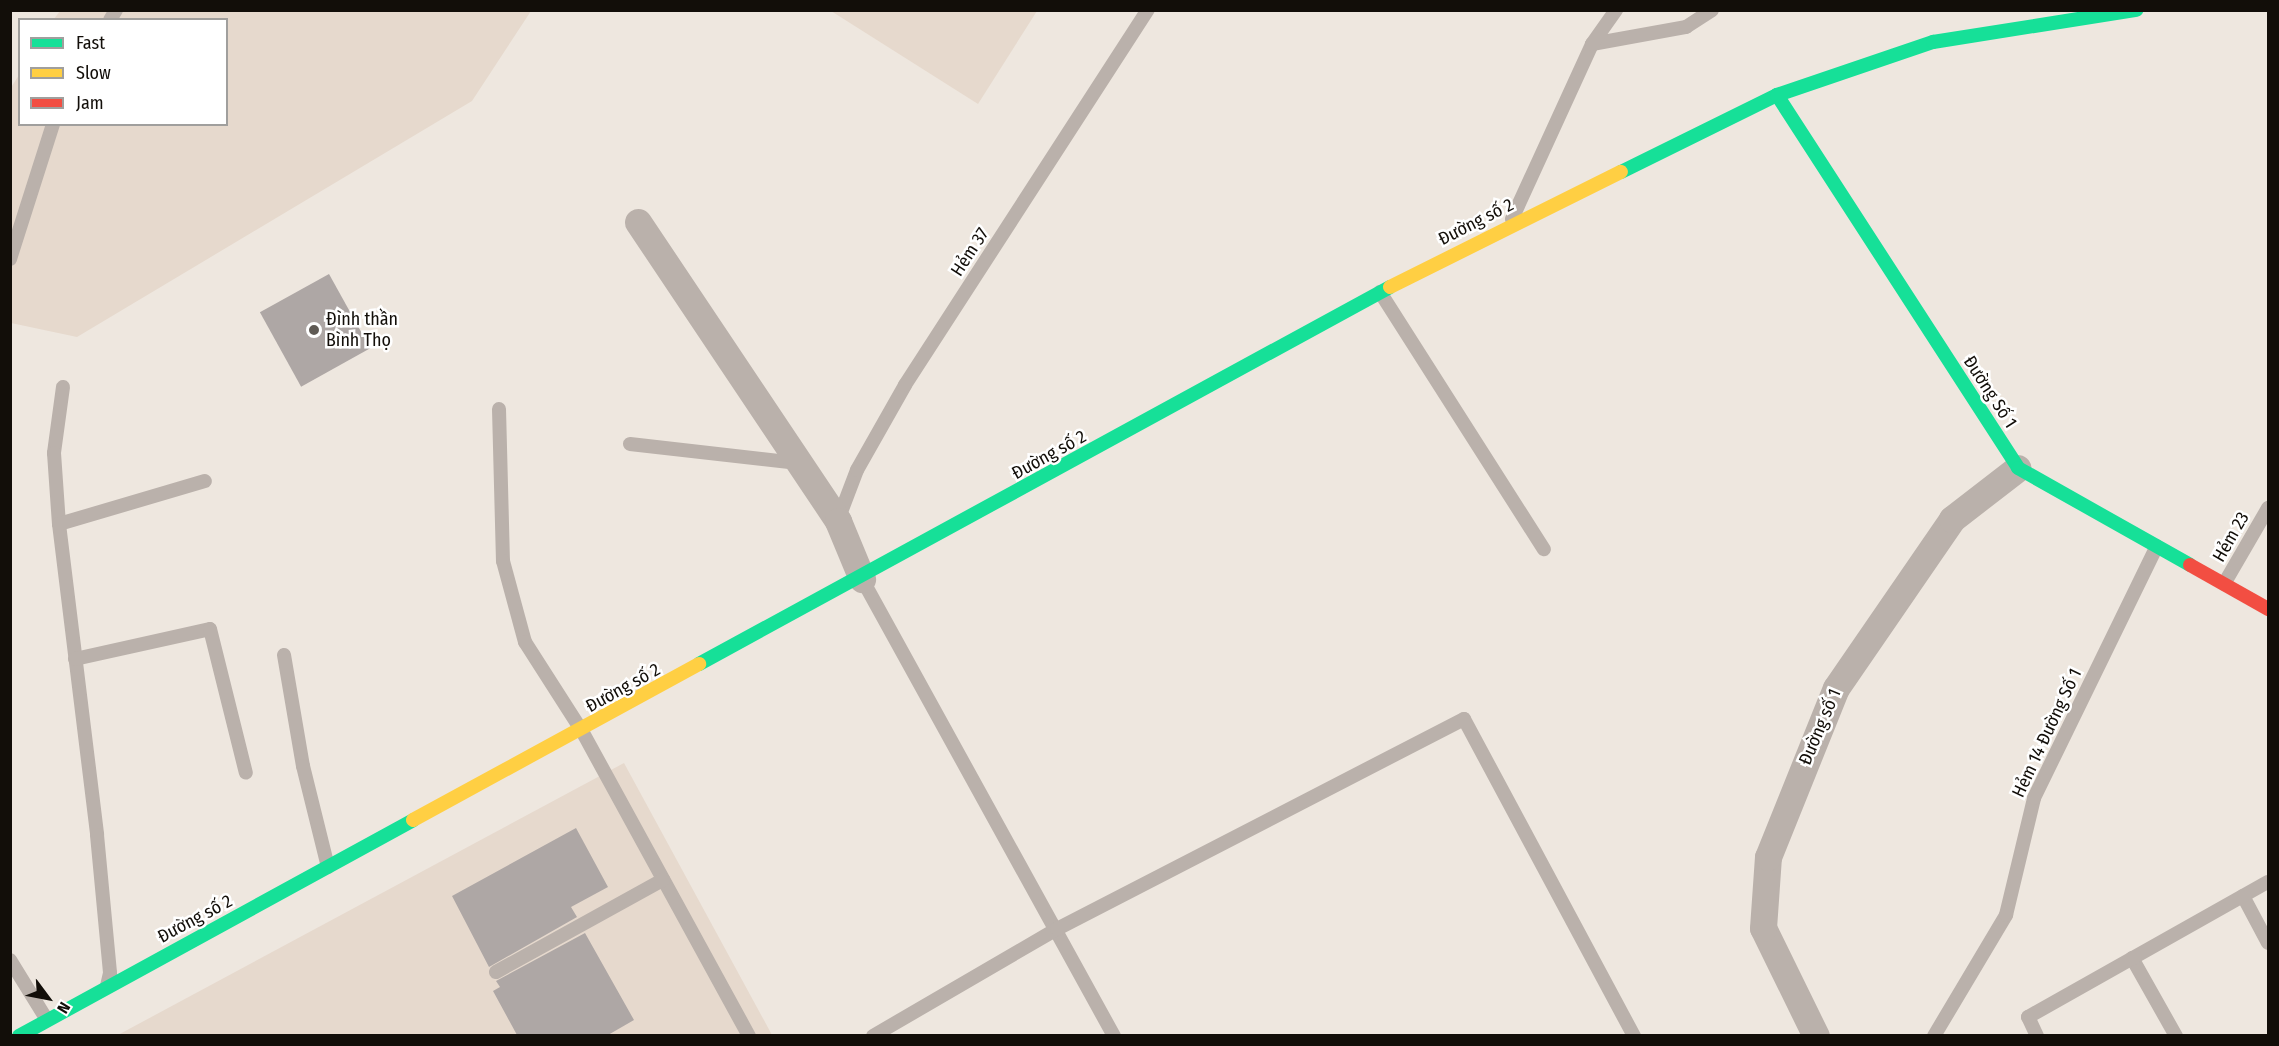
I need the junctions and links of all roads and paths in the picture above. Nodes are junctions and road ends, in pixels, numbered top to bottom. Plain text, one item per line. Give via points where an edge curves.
1 (1148, 10) edge
2 (1616, 10) edge
3 (1712, 10) edge
4 (2136, 10) edge
5 (1592, 44) junction
6 (1777, 95) junction
7 (52, 126) edge
8 (638, 222) dead end
9 (1510, 224) junction
10 (10, 259) edge
11 (1380, 292) junction
12 (63, 387) dead end
13 (499, 409) dead end
14 (630, 444) dead end
15 (796, 463) junction
16 (2018, 468) junction
17 (205, 481) dead end
18 (2268, 508) edge
19 (838, 522) junction
20 (59, 524) junction
21 (2157, 546) junction
22 (1544, 549) dead end
23 (862, 579) junction
24 (2224, 584) junction
25 (2268, 609) edge
26 (284, 655) dead end
27 (75, 659) junction
28 (582, 731) junction
29 (246, 773) dead end
30 (328, 867) junction
31 (663, 880) junction
32 (2268, 882) edge
33 (2242, 896) junction
34 (1057, 929) junction
35 (2268, 943) edge
36 (2133, 958) junction
37 (10, 960) edge
38 (496, 972) dead end
39 (106, 988) junction
40 (47, 1020) junction
41 (19, 1035) edge
42 (749, 1035) edge
43 (873, 1035) edge
44 (1114, 1035) edge
45 (1634, 1035) edge
46 (1816, 1035) edge
47 (1934, 1035) edge
48 (2037, 1035) edge
49 (2176, 1035) edge

1 - 19 lane, Hẻm 37 via 905,385 857,470
2 - 5 lane
3 - 5 lane via 1686,27
4 - 6 street, Đường số 2 via 1933,42
5 - 9 lane
6 - 9 street, Đường số 2
6 - 16 street, Đường Số 1
7 - 10 lane
8 - 15 street
9 - 11 street, Đường số 2
11 - 22 lane
11 - 23 street, Đường số 2
12 - 20 lane via 54,453
13 - 28 lane via 503,561 516,616 540,668
14 - 15 lane
15 - 19 street
16 - 21 street, Đường Số 1
16 - 46 street, Đường số 1 via 1952,519 1836,688 1768,857 1763,928
17 - 20 lane
18 - 24 lane, Hẻm 23
19 - 23 street
20 - 27 lane
21 - 24 street, Đường Số 1
21 - 47 lane, Hẻm 14 Đường Số 1 via 2034,798 2006,915
23 - 28 street, Đường số 2
23 - 34 lane
24 - 25 street, Đường Số 1
26 - 30 lane via 303,766
27 - 29 lane via 210,629
27 - 39 lane via 97,835 110,973
28 - 30 street, Đường số 2
28 - 31 lane
30 - 39 street, Đường số 2
31 - 38 lane
31 - 42 lane
32 - 33 lane
33 - 35 lane
33 - 36 lane
34 - 43 lane
34 - 44 lane
34 - 45 lane via 1464,719
36 - 48 lane via 2028,1017
36 - 49 lane
37 - 40 lane
39 - 40 street, Đường số 2
40 - 41 street, Đường số 2

